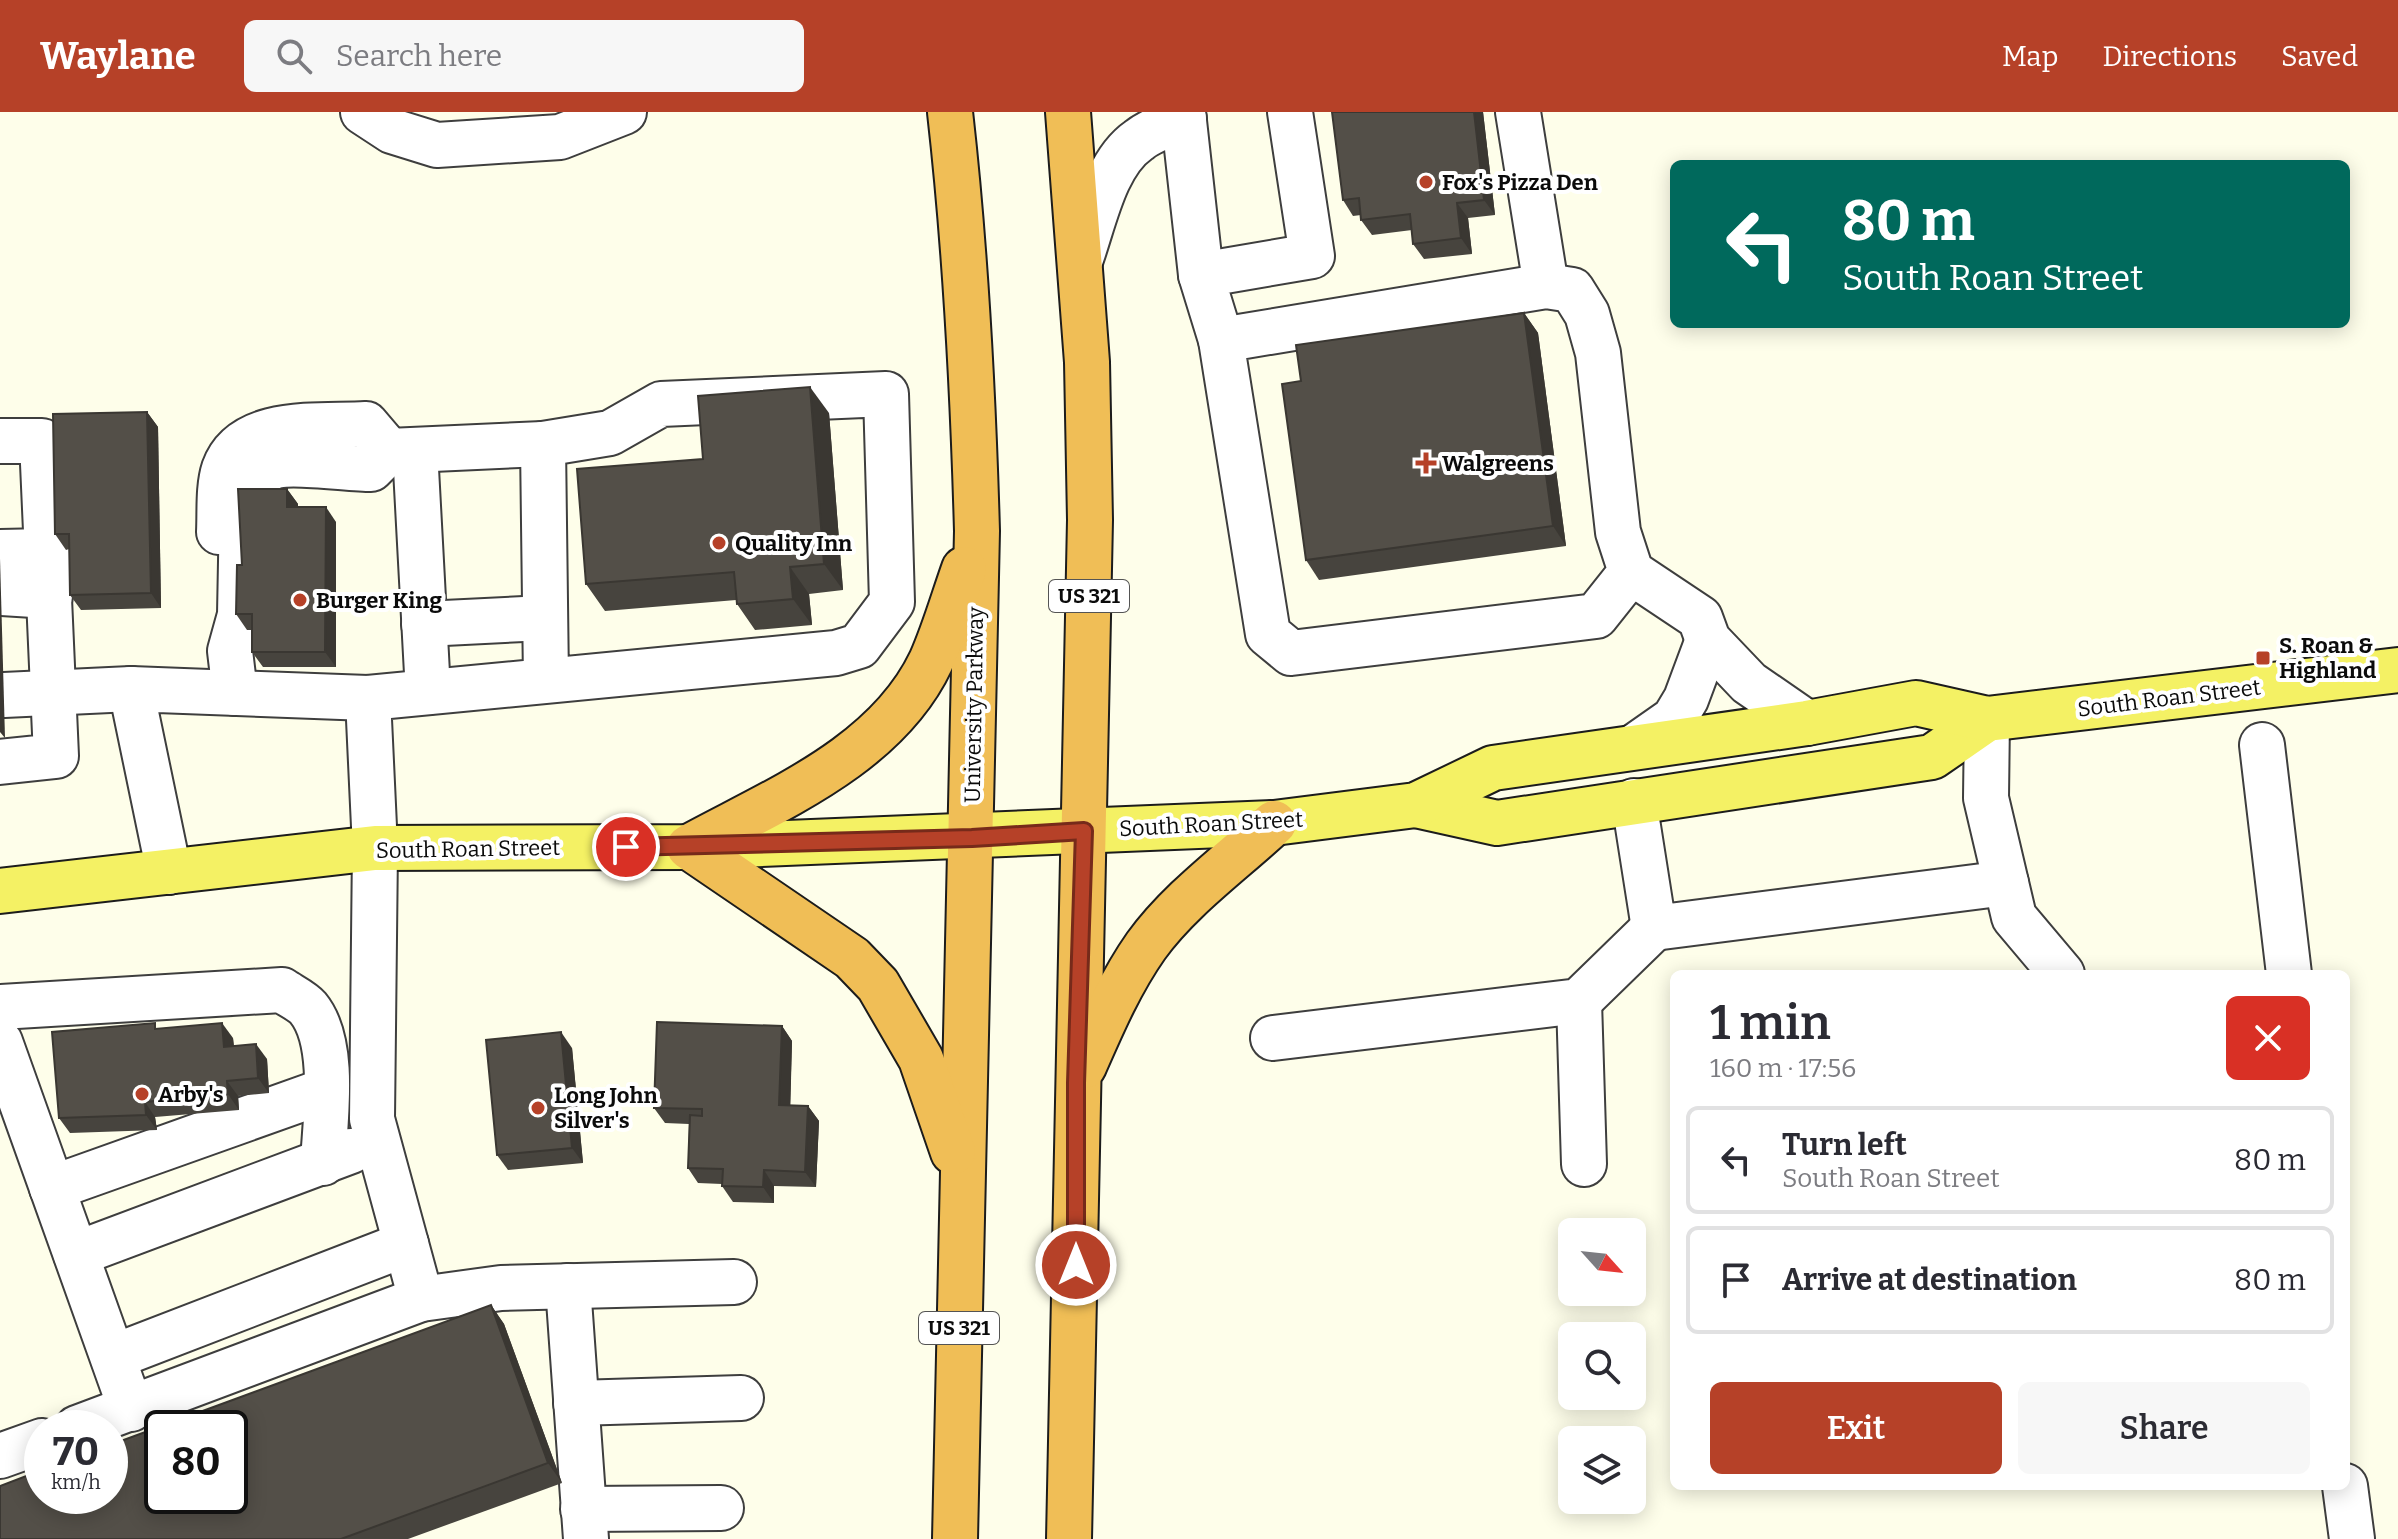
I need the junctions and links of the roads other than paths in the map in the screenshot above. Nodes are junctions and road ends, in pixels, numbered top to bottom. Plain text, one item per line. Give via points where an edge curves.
1 (363, 112) edge
2 (624, 112) edge
3 (950, 112) edge
4 (1068, 112) edge
5 (1290, 112) edge
6 (1518, 112) edge
7 (1179, 114) edge
8 (1080, 261) junction
9 (1201, 275) junction
10 (1546, 286) junction
11 (1221, 340) junction
12 (0, 441) edge
13 (543, 444) junction
14 (402, 451) junction
15 (977, 531) junction
16 (46, 551) junction
17 (1631, 572) junction
18 (1, 573) edge
19 (50, 596) junction
20 (545, 618) junction
21 (424, 624) junction
22 (1708, 640) junction
23 (2398, 670) edge
24 (233, 672) junction
25 (546, 681) junction
26 (131, 689) junction
27 (428, 692) junction
28 (52, 693) junction
29 (4, 695) dead end
30 (368, 698) junction
31 (1987, 719) junction
32 (1807, 723) junction
33 (2262, 745) dead end
34 (1634, 747) junction
35 (0, 762) edge
36 (1634, 801) junction
37 (1416, 805) junction
38 (1274, 823) junction
39 (1084, 831) junction
40 (972, 838) junction
41 (689, 847) junction
42 (375, 848) junction
43 (169, 872) junction
44 (2006, 883) junction
45 (0, 891) edge
46 (1654, 928) junction
47 (2059, 970) edge
48 (2289, 970) edge
49 (1579, 1001) junction
50 (0, 1007) edge
51 (1273, 1038) dead end
52 (0, 1042) edge
53 (1076, 1083) junction
54 (327, 1090) junction
55 (378, 1140) junction
56 (323, 1163) junction
57 (1584, 1164) dead end
58 (962, 1177) junction
59 (52, 1188) junction
60 (406, 1244) junction
61 (76, 1254) junction
62 (734, 1282) dead end
63 (568, 1286) junction
64 (421, 1299) junction
65 (113, 1357) junction
66 (741, 1398) dead end
67 (576, 1403) junction
68 (131, 1409) junction
69 (128, 1410) edge
70 (24, 1447) edge
71 (0, 1456) edge
72 (956, 1480) junction
73 (2346, 1490) edge
74 (721, 1508) dead end
75 (584, 1524) edge
76 (939, 1539) edge
77 (955, 1539) edge
78 (1069, 1539) edge
79 (2352, 1539) edge

1 - 2 street via 392,131 437,145 560,137
3 - 15 highway, University Parkway / US 321 via 964,229
4 - 8 highway, US 321
5 - 9 street via 1312,256
6 - 10 street
7 - 8 street via 1124,153
7 - 9 street
8 - 39 highway, US 321 via 1090,520
9 - 11 street
10 - 11 street
10 - 17 street via 1572,290 1587,314 1598,353 1618,532
11 - 17 street via 1268,634 1291,653 1596,616
12 - 16 street via 42,441
13 - 14 street
13 - 20 street
13 - 25 street via 610,433 661,404 886,394 892,602 859,646 836,653
14 - 21 street
14 - 24 street via 366,424 269,430 238,447 222,483 213,622
15 - 40 highway, University Parkway / US 321
15 - 41 highway via 930,663 886,724 834,766
16 - 18 street
16 - 19 street
17 - 22 street via 1700,618
18 - 19 street
19 - 28 street
20 - 21 street
20 - 25 street
21 - 27 street
22 - 32 street via 1749,683
22 - 34 street via 1674,719
23 - 31 main road, South Roan Street
24 - 26 street
24 - 30 street
25 - 27 street
26 - 28 street
26 - 43 street
27 - 30 street
28 - 29 street
28 - 35 street via 56,756
30 - 42 street
31 - 32 main road, South Roan Street via 1916,703
31 - 36 main road, South Roan Street via 1932,757
31 - 44 street via 1986,798
32 - 34 main road, South Roan Street
33 - 48 street
34 - 37 main road, South Roan Street via 1493,768
36 - 37 main road, South Roan Street via 1497,823
36 - 46 street
37 - 38 main road, South Roan Street
38 - 39 main road, South Roan Street
38 - 53 highway via 1146,946
39 - 40 main road, South Roan Street
39 - 53 highway, US 321
40 - 41 main road, South Roan Street
40 - 58 highway, University Parkway / US 321
41 - 42 main road, South Roan Street
41 - 58 highway via 841,950 878,985 921,1059
42 - 43 main road, South Roan Street
42 - 55 street via 372,1119
43 - 45 main road, South Roan Street
44 - 46 street
44 - 47 street via 2014,917
46 - 49 street
49 - 51 street
49 - 57 street
50 - 54 street via 282,990 308,1008 318,1030
52 - 59 street
53 - 78 highway, US 321
54 - 56 street
54 - 59 street
55 - 56 street
55 - 60 street
56 - 61 street
58 - 72 highway, University Parkway / US 321
59 - 61 street
60 - 64 street
60 - 65 street
61 - 65 street
62 - 63 street
63 - 64 street
63 - 67 street
64 - 68 street
65 - 68 street
66 - 67 street
67 - 75 street
68 - 69 street
70 - 71 street
72 - 76 highway
72 - 77 highway, University Parkway / US 321
73 - 79 street
74 - 75 street

